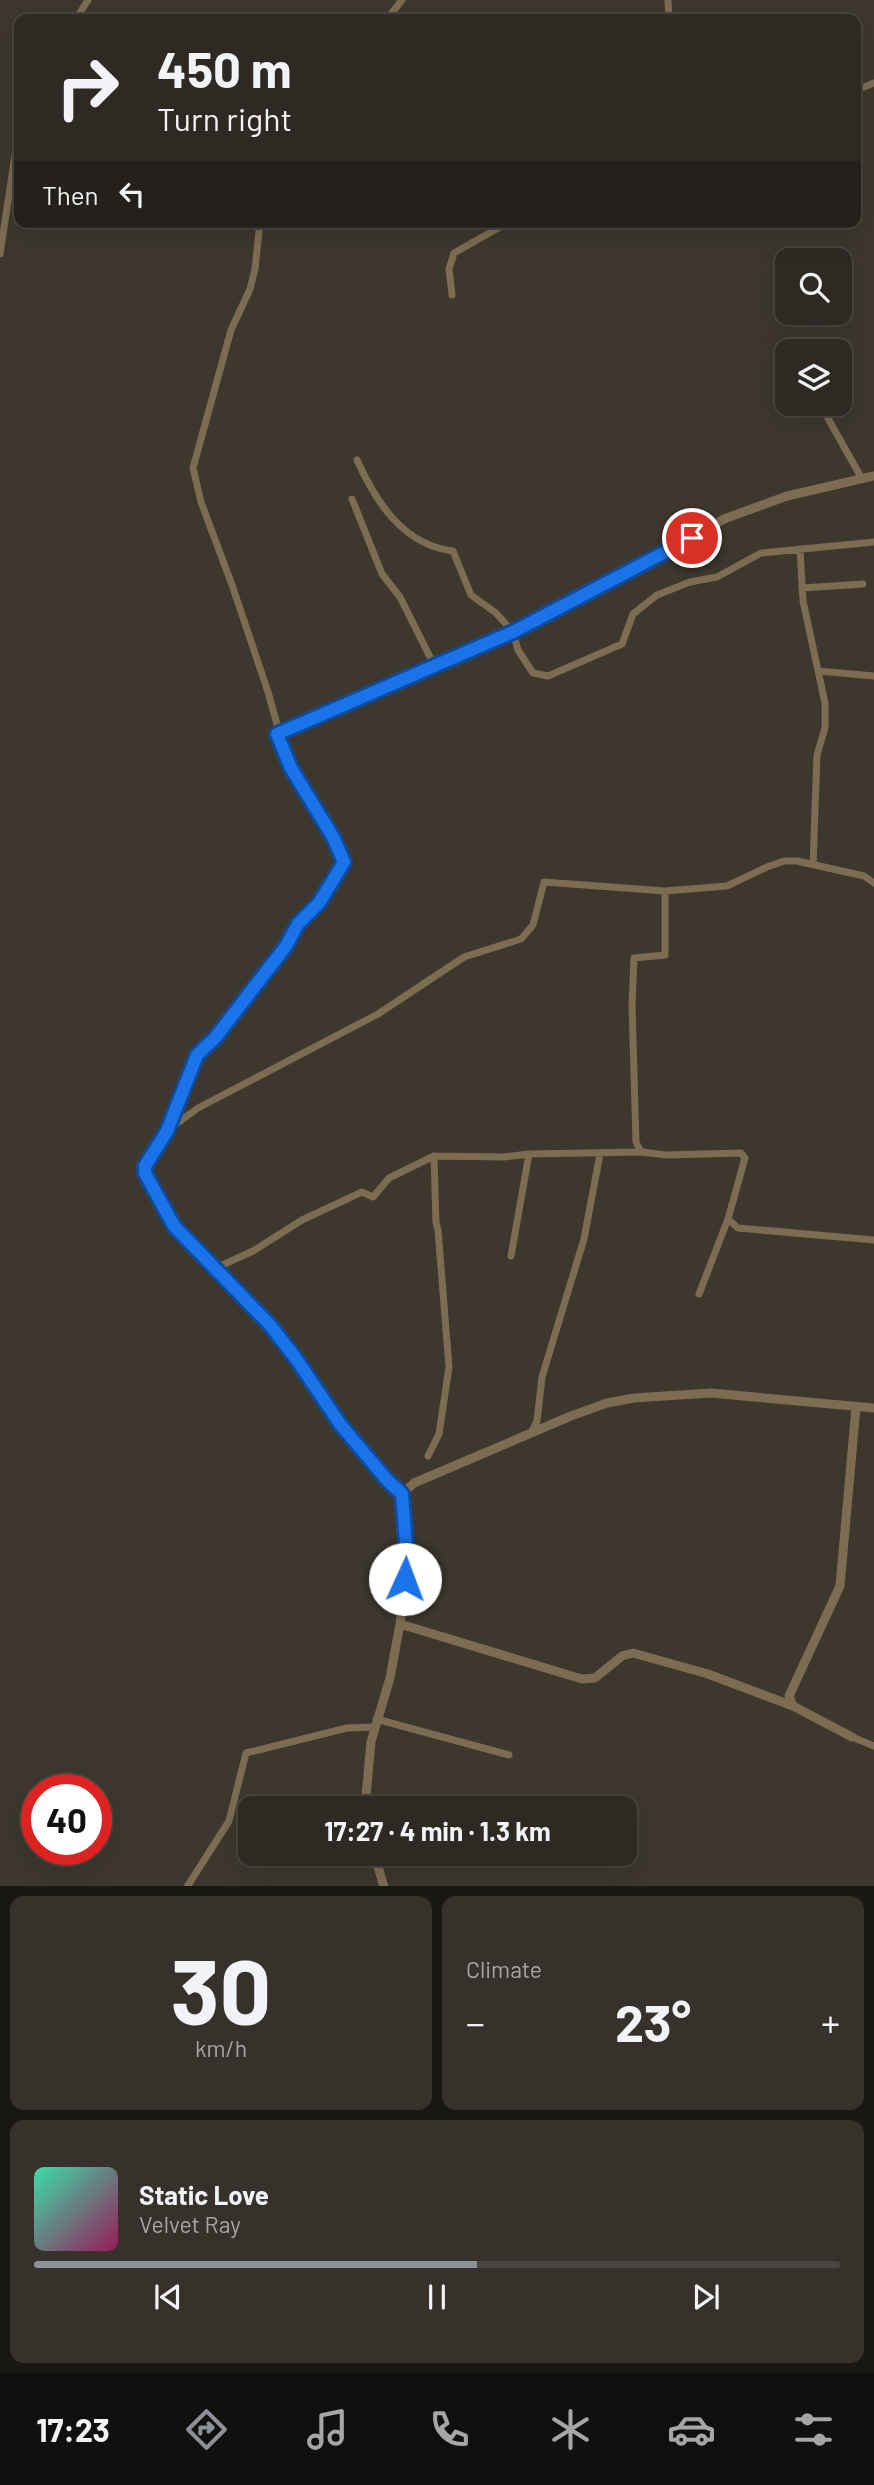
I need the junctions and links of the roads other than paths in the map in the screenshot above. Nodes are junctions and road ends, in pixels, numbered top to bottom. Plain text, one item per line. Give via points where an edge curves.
1 (402, 0) edge
2 (391, 14) edge
3 (14, 162) edge
4 (259, 228) edge
5 (498, 228) edge
6 (0, 254) edge
7 (452, 296) dead end
8 (827, 416) edge
9 (357, 460) dead end
10 (874, 475) edge
11 (862, 479) junction
12 (352, 499) dead end
13 (874, 542) edge
14 (800, 549) junction
15 (863, 584) dead end
16 (802, 588) junction
17 (513, 632) junction
18 (434, 665) junction
19 (818, 671) junction
20 (874, 676) edge
21 (277, 734) junction
22 (813, 865) junction
23 (874, 883) edge
24 (665, 891) junction
25 (167, 1131) junction
26 (642, 1152) junction
27 (529, 1154) junction
28 (600, 1154) junction
29 (434, 1157) junction
30 (728, 1219) junction
31 (874, 1240) edge
32 (511, 1256) dead end
33 (216, 1268) junction
34 (699, 1294) dead end
35 (856, 1407) junction
36 (874, 1408) edge
37 (531, 1433) junction
38 (428, 1457) dead end
39 (402, 1494) junction
40 (400, 1624) junction
41 (793, 1706) junction
42 (375, 1723) junction
43 (852, 1737) joint
44 (874, 1746) edge
45 (509, 1755) dead end
46 (368, 1796) edge
47 (377, 1866) edge
48 (379, 1874) junction
49 (187, 1886) edge
50 (372, 1886) edge
51 (384, 1886) edge

1 - 2 street
3 - 6 street
4 - 21 street via 256,269 231,330 193,468 268,692
5 - 7 street via 454,253 449,269
8 - 11 street
9 - 17 street via 394,521 425,544 453,551 471,595
10 - 11 street
11 - 17 street via 787,496 724,519
12 - 18 street via 382,574 400,597
13 - 14 street
14 - 16 street
14 - 17 street via 761,553 717,577 657,595 633,614 622,644 548,676 533,674
15 - 16 street
16 - 19 street
17 - 18 street
18 - 21 street
19 - 20 street
19 - 22 street via 825,728 817,755
21 - 25 street via 344,862 319,903 197,1055
22 - 23 street via 864,876
22 - 24 street via 784,862 727,886
24 - 25 street via 544,882 533,925 521,939 464,957 378,1014 198,1108
24 - 26 street via 665,955 634,958 636,1142
25 - 33 street via 148,1159 145,1173 174,1226
26 - 28 street
26 - 30 street via 741,1153 745,1158
27 - 28 street
27 - 29 street
27 - 32 street
28 - 37 street via 584,1239 542,1377 537,1421
29 - 33 street via 389,1178 373,1197 362,1192
29 - 38 street via 449,1367 439,1434
30 - 31 street via 738,1228
30 - 34 street
33 - 39 street via 270,1325 340,1424
35 - 36 street
35 - 37 street via 711,1393 672,1394 607,1403
35 - 41 street via 840,1586 789,1696
37 - 39 street via 414,1483
39 - 40 street via 407,1557
40 - 41 street via 582,1679 595,1678 622,1656 634,1653
40 - 42 street via 390,1678
41 - 43 street
42 - 45 street
42 - 46 street
42 - 49 street via 246,1752 229,1821
43 - 44 street
47 - 48 street
48 - 50 street
48 - 51 street

